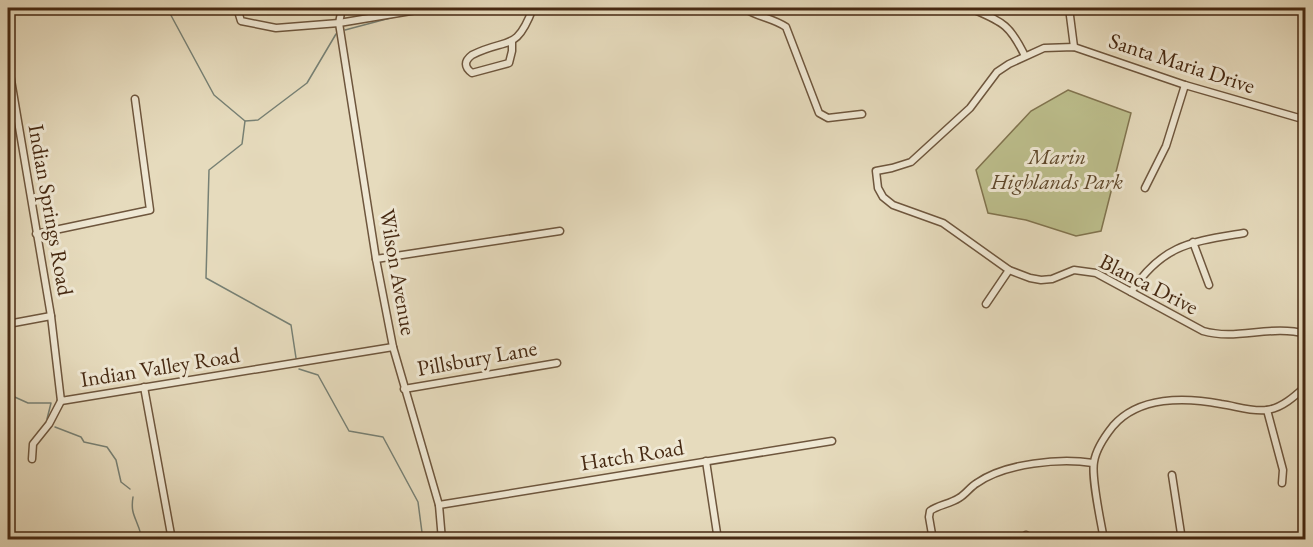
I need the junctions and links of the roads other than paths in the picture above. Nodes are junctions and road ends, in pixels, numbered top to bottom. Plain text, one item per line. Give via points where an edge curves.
1 (237, 8) edge
2 (342, 8) edge
3 (429, 8) edge
4 (533, 8) edge
5 (744, 8) edge
6 (970, 8) edge
7 (1069, 8) edge
8 (339, 23) junction
9 (512, 41) junction
10 (1074, 47) junction
11 (1025, 56) junction
12 (10, 74) dead end
13 (1185, 85) junction
14 (135, 99) dead end
15 (862, 114) dead end
16 (1305, 120) edge
17 (876, 171) joint
18 (1145, 188) dead end
19 (560, 231) dead end
20 (1244, 233) dead end
21 (36, 234) junction
22 (1193, 242) junction
23 (376, 259) junction
24 (1009, 270) junction
25 (1209, 285) dead end
26 (1131, 292) junction
27 (986, 304) dead end
28 (51, 316) junction
29 (8, 324) edge
30 (1305, 334) edge
31 (393, 347) junction
32 (556, 363) dead end
33 (1305, 386) edge
34 (144, 387) junction
35 (404, 389) junction
36 (61, 401) junction
37 (1268, 410) junction
38 (832, 441) dead end
39 (32, 459) dead end
40 (706, 461) junction
41 (1094, 463) junction
42 (1172, 475) dead end
43 (1282, 483) dead end
44 (439, 505) junction
45 (1026, 535) dead end
46 (172, 540) edge
47 (442, 540) edge
48 (718, 540) edge
49 (933, 540) edge
50 (1020, 540) edge
51 (1104, 540) edge
52 (1182, 540) edge

1 - 8 street via 241,21 276,28
2 - 8 street, Wilson Avenue
3 - 8 street
4 - 9 street via 525,27
5 - 15 street via 786,27 819,113 828,118
6 - 11 street via 1008,27
7 - 10 street
8 - 23 street, Wilson Avenue
9 - 9 street via 471,55 466,59 468,70 472,73 508,63
10 - 11 street, Santa Maria Drive via 1044,48
10 - 13 street, Santa Maria Drive
11 - 17 street, Santa Maria Drive via 997,72 970,108 912,162
12 - 21 street, Indian Springs Road
13 - 16 street, Santa Maria Drive
13 - 18 street via 1166,146
14 - 21 street via 150,210
17 - 24 street, Blanca Drive via 878,188 892,205 944,223
19 - 23 street
20 - 22 street
21 - 28 street, Indian Springs Road
22 - 25 street
22 - 26 street via 1153,263
23 - 31 street, Wilson Avenue
24 - 26 street, Blanca Drive via 1041,280 1083,270
24 - 27 street
26 - 30 street, Blanca Drive via 1212,334 1283,329
28 - 29 street
28 - 36 street, Indian Valley Road
31 - 34 street, Indian Valley Road
31 - 35 street, Wilson Avenue
32 - 35 street, Pillsbury Lane
33 - 37 street via 1286,402
34 - 36 street, Indian Valley Road
34 - 46 street
35 - 44 street, Wilson Avenue
36 - 39 street via 33,444
37 - 41 street via 1214,402 1159,400 1116,423
37 - 43 street via 1283,470
38 - 40 street, Hatch Road
40 - 44 street, Hatch Road
40 - 48 street
41 - 49 street via 1072,460 999,472 977,483 962,497 930,511
41 - 51 street
42 - 52 street
44 - 47 street, Wilson Avenue
45 - 50 street

